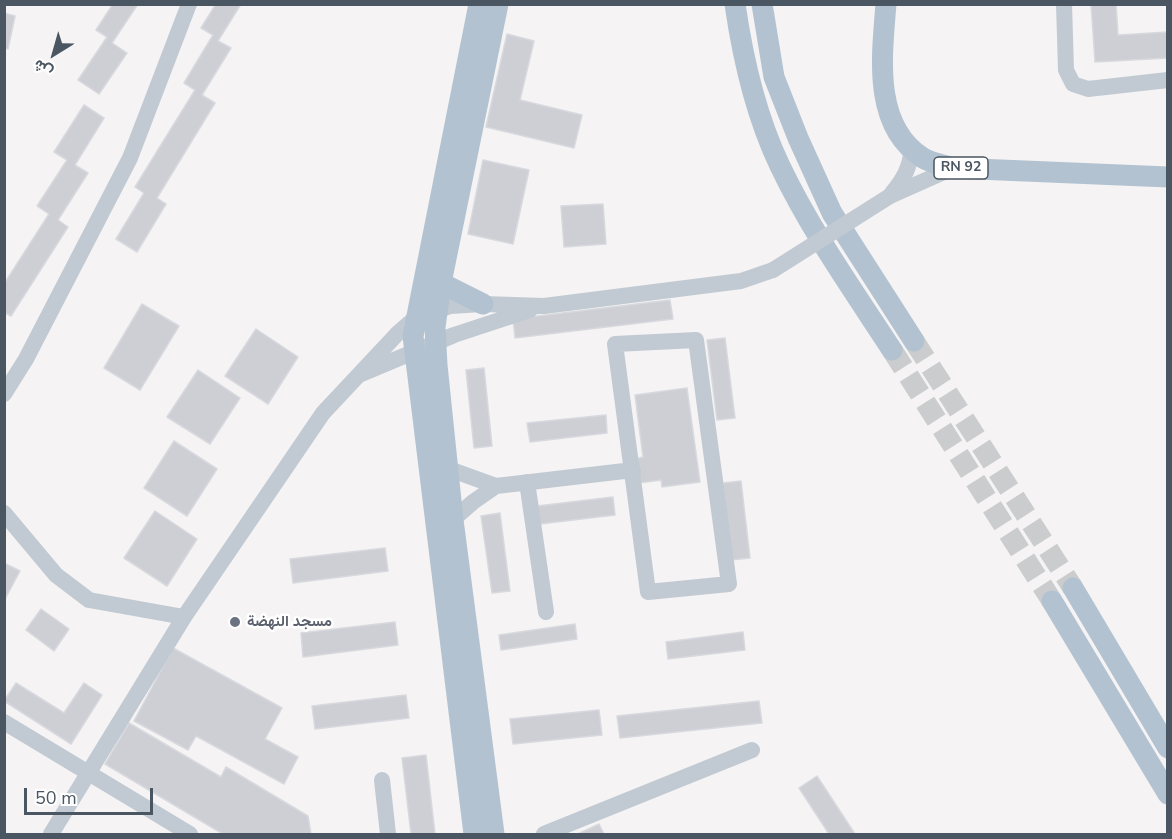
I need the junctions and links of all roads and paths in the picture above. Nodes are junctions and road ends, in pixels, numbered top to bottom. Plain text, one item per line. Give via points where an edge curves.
1 (189, 4) edge
2 (479, 4) edge
3 (498, 4) edge
4 (735, 4) edge
5 (762, 4) edge
6 (886, 4) edge
7 (1064, 4) edge
8 (1167, 80) edge
9 (462, 127) junction
10 (912, 148) junction
11 (953, 168) junction
12 (1167, 177) edge
13 (890, 196) junction
14 (441, 284) junction
15 (483, 304) junction
16 (544, 306) junction
17 (437, 309) junction
18 (414, 319) junction
19 (914, 341) tunnel mouth
20 (436, 343) junction
21 (891, 350) tunnel mouth
22 (413, 354) junction
23 (354, 377) junction
24 (4, 394) edge
25 (439, 467) junction
26 (633, 470) junction
27 (528, 482) junction
28 (496, 486) junction
29 (4, 513) edge
30 (445, 524) junction
31 (1073, 588) tunnel mouth
32 (1052, 601) tunnel mouth
33 (546, 612) dead end
34 (184, 617) junction
35 (4, 722) edge
36 (1167, 748) edge
37 (752, 750) dead end
38 (88, 774) junction
39 (382, 780) dead end
40 (1167, 794) edge
41 (51, 834) edge
42 (190, 834) edge
43 (388, 834) edge
44 (474, 834) edge
45 (494, 834) edge
46 (544, 834) edge

1 - 24 street via 130,158
2 - 9 main road
3 - 9 main road
4 - 21 main road via 741,47 758,110 780,165
5 - 19 main road via 774,77 798,138 832,213
6 - 10 main road, RN 92 via 882,67 887,107 901,139
7 - 8 street via 1066,70 1073,84 1088,89
9 - 14 main road
9 - 18 main road
10 - 11 main road, RN 92 via 923,158
10 - 13 street via 903,180
11 - 12 main road, RN 92
11 - 13 street
13 - 16 street, bridge via 773,270 741,281
14 - 15 main road
14 - 17 main road
15 - 16 street
15 - 17 street
16 - 20 street
17 - 18 street
17 - 20 main road
18 - 22 main road
18 - 23 street
20 - 22 street
20 - 25 main road
22 - 23 street
22 - 25 main road
23 - 34 street via 323,413
25 - 28 street
25 - 30 main road
26 - 26 street via 615,344 696,340 729,584 648,592
26 - 27 street
27 - 28 street
27 - 33 street
28 - 30 street
29 - 34 street via 56,575 88,600
30 - 44 main road
30 - 45 main road
31 - 36 main road
32 - 40 main road
34 - 38 street
35 - 38 street
37 - 46 street
38 - 41 street
38 - 42 street
39 - 43 street

